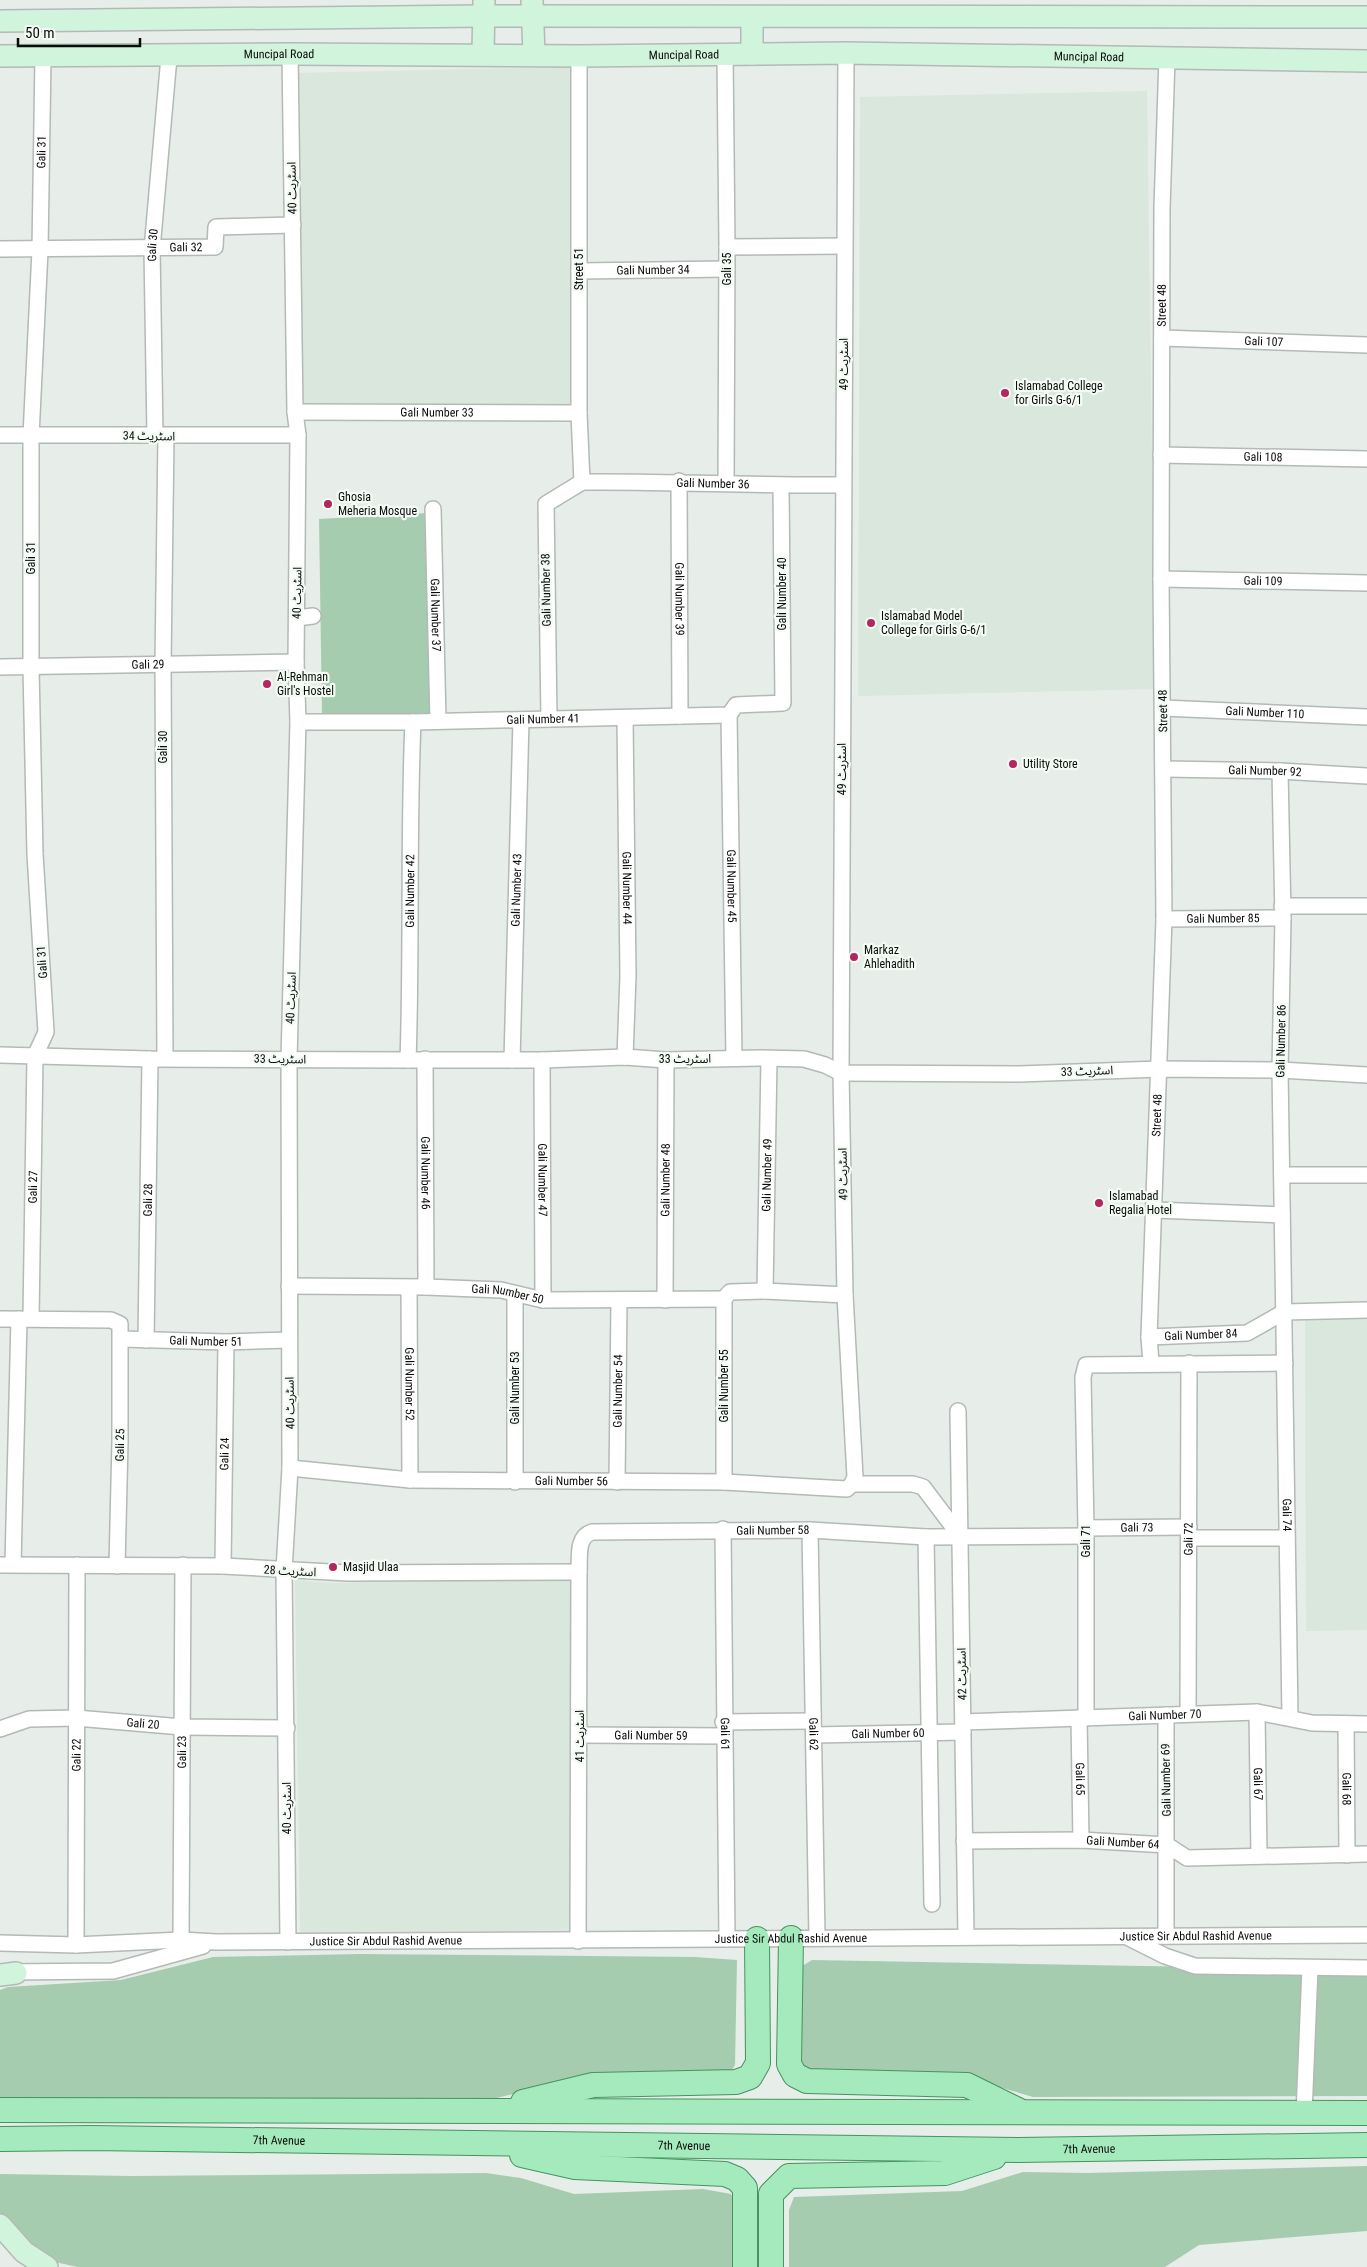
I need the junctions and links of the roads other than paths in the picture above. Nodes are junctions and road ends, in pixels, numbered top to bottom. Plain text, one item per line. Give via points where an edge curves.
1 (484, 8) edge
2 (533, 8) edge
3 (1367, 16) edge
4 (752, 17) junction
5 (0, 21) edge
6 (846, 53) junction
7 (290, 54) junction
8 (483, 54) junction
9 (752, 54) junction
10 (534, 55) junction
11 (725, 55) junction
12 (0, 56) edge
13 (169, 56) junction
14 (579, 56) junction
15 (43, 57) junction
16 (1167, 58) junction
17 (1367, 61) edge
18 (293, 225) junction
19 (844, 246) junction
20 (727, 247) junction
21 (0, 249) edge
22 (152, 249) junction
23 (40, 250) junction
24 (727, 269) junction
25 (579, 271) junction
26 (1162, 338) junction
27 (1367, 346) edge
28 (295, 412) junction
29 (579, 413) junction
30 (0, 435) edge
31 (160, 435) junction
32 (298, 435) junction
33 (31, 436) junction
34 (1161, 455) junction
35 (1367, 459) edge
36 (582, 482) junction
37 (679, 482) junction
38 (726, 483) junction
39 (844, 485) junction
40 (781, 486) junction
41 (433, 509) dead end
42 (1161, 579) junction
43 (1367, 583) edge
44 (313, 616) dead end
45 (296, 618) junction
46 (296, 662) junction
47 (163, 665) junction
48 (0, 667) edge
49 (31, 668) junction
50 (783, 703) joint
51 (1163, 708) junction
52 (729, 715) junction
53 (680, 716) junction
54 (1367, 717) edge
55 (624, 718) junction
56 (549, 719) junction
57 (520, 720) junction
58 (438, 721) junction
59 (298, 722) junction
60 (413, 722) junction
61 (1164, 769) junction
62 (1280, 771) junction
63 (1367, 776) edge
64 (1367, 906) edge
65 (1282, 912) junction
66 (1164, 919) junction
67 (0, 1055) edge
68 (35, 1056) junction
69 (625, 1057) junction
70 (157, 1058) junction
71 (734, 1058) junction
72 (289, 1059) junction
73 (425, 1059) junction
74 (769, 1059) junction
75 (408, 1060) junction
76 (512, 1060) junction
77 (542, 1060) junction
78 (666, 1060) junction
79 (1160, 1069) junction
80 (1280, 1070) junction
81 (841, 1073) junction
82 (1367, 1075) edge
83 (1282, 1175) junction
84 (1367, 1175) edge
85 (1155, 1210) junction
86 (1282, 1215) junction
87 (289, 1286) junction
88 (426, 1287) junction
89 (409, 1288) junction
90 (766, 1291) junction
91 (514, 1294) junction
92 (727, 1295) junction
93 (845, 1295) junction
94 (543, 1300) junction
95 (665, 1300) junction
96 (618, 1301) junction
97 (1367, 1310) edge
98 (1284, 1312) junction
99 (0, 1319) edge
100 (25, 1319) junction
101 (121, 1332) junction
102 (1149, 1337) junction
103 (146, 1340) junction
104 (289, 1340) junction
105 (226, 1342) junction
106 (1151, 1363) junction
107 (1189, 1363) junction
108 (1285, 1363) junction
109 (958, 1411) dead end
110 (290, 1468) junction
111 (410, 1480) junction
112 (515, 1482) junction
113 (618, 1482) junction
114 (724, 1482) junction
115 (852, 1484) junction
116 (723, 1529) junction
117 (810, 1530) junction
118 (1086, 1532) junction
119 (1189, 1532) junction
120 (586, 1534) joint
121 (960, 1536) junction
122 (926, 1537) junction
123 (1287, 1538) junction
124 (6, 1564) edge
125 (77, 1565) junction
126 (183, 1565) junction
127 (117, 1566) junction
128 (223, 1566) junction
129 (284, 1571) junction
130 (579, 1572) junction
131 (1258, 1712) junction
132 (1188, 1714) junction
133 (1166, 1715) junction
134 (1290, 1717) junction
135 (76, 1718) junction
136 (1083, 1718) junction
137 (1346, 1724) junction
138 (1367, 1724) edge
139 (182, 1727) junction
140 (963, 1727) junction
141 (0, 1728) edge
142 (287, 1728) junction
143 (813, 1728) junction
144 (723, 1729) junction
145 (930, 1733) junction
146 (580, 1735) junction
147 (1081, 1840) junction
148 (964, 1842) junction
149 (1167, 1845) junction
150 (1367, 1854) edge
151 (1347, 1855) junction
152 (1259, 1856) junction
153 (932, 1904) dead end
154 (1367, 1935) edge
155 (1166, 1936) junction
156 (966, 1937) junction
157 (1126, 1937) junction
158 (790, 1938) junction
159 (817, 1938) junction
160 (727, 1939) junction
161 (757, 1939) junction
162 (181, 1940) junction
163 (578, 1941) junction
164 (0, 1942) edge
165 (216, 1942) junction
166 (288, 1942) junction
167 (76, 1945) junction
168 (1310, 1968) junction
169 (1367, 1968) edge
170 (5, 1973) edge
171 (0, 2110) edge
172 (487, 2111) junction
173 (1024, 2112) junction
174 (1367, 2113) edge
175 (1304, 2114) junction
176 (0, 2139) edge
177 (474, 2144) junction
178 (1367, 2145) edge
179 (1018, 2150) junction
180 (0, 2225) edge
181 (0, 2234) edge
182 (18, 2267) edge
183 (47, 2267) edge
184 (746, 2267) edge
185 (771, 2267) edge

1 - 2 street
1 - 5 street
1 - 8 street
2 - 4 street
2 - 10 street
3 - 4 street
4 - 9 street
6 - 9 street, Muncipal Road
6 - 16 street, Muncipal Road
6 - 19 street, اسٹریٹ 49
7 - 8 street, Muncipal Road
7 - 13 street, Muncipal Road
7 - 18 street, اسٹریٹ 40
8 - 10 street, Muncipal Road
9 - 11 street, Muncipal Road
10 - 14 street, Muncipal Road
11 - 14 street, Muncipal Road
11 - 20 street, Gali 35
12 - 15 street, Muncipal Road
13 - 15 street, Muncipal Road
13 - 22 street, Gali 30
14 - 25 street, Street 51
15 - 23 street, Gali 31
16 - 17 street, Muncipal Road
16 - 26 street, Street 48
18 - 22 street, Gali 32 via 216,227 216,247
18 - 28 street, اسٹریٹ 40
19 - 20 street
19 - 39 street, اسٹریٹ 49
20 - 24 street, Gali 35
21 - 23 street, Gali 32
22 - 23 street, Gali 32
22 - 31 street, Gali 30
23 - 33 street, Gali 31
24 - 25 street, Gali Number 34
24 - 38 street, Gali 35
25 - 29 street, Street 51
26 - 27 street, Gali 107
26 - 34 street, Street 48
28 - 29 street, Gali Number 33
28 - 32 street, اسٹریٹ 40
29 - 36 street, Street 51
30 - 33 street, اسٹریٹ 34
31 - 32 street, اسٹریٹ 34
31 - 33 street, اسٹریٹ 34
31 - 47 street, Gali 30
32 - 45 street, اسٹریٹ 40
33 - 49 street, Gali 31
34 - 35 street, Gali 108
34 - 42 street, Street 48
36 - 37 street, Gali Number 36
36 - 56 street, Gali Number 38 via 546,504
37 - 38 street, Gali Number 36
37 - 53 street, Gali Number 39
38 - 40 street, Gali Number 36
39 - 40 street, Gali Number 36
39 - 81 street, اسٹریٹ 49
40 - 50 street, Gali Number 40
41 - 58 street, Gali Number 37
42 - 43 street, Gali 109
42 - 51 street, Street 48
44 - 45 street
45 - 46 street, اسٹریٹ 40
46 - 47 street, Gali 29
46 - 59 street, اسٹریٹ 40
47 - 49 street, Gali 29
47 - 70 street, Gali 30
48 - 49 street, Gali 29
49 - 68 street, Gali 31 via 35,854 46,1032
50 - 52 street, Gali Number 41 via 736,705
51 - 54 street, Gali Number 110
51 - 61 street, Street 48
52 - 53 street, Gali Number 41
52 - 71 street, Gali Number 45
53 - 55 street, Gali Number 41
55 - 56 street, Gali Number 41
55 - 69 street, Gali Number 44 via 628,976
56 - 57 street, Gali Number 41
57 - 58 street, Gali Number 41
57 - 76 street, Gali Number 43
58 - 60 street, Gali Number 41
59 - 60 street, Gali Number 41
59 - 72 street, اسٹریٹ 40
60 - 75 street, Gali Number 42
61 - 62 street, Gali Number 92
61 - 66 street, Street 48
62 - 63 street, Gali Number 92
62 - 65 street, Gali Number 86
64 - 65 street, Gali Number 85
65 - 66 street, Gali Number 85
65 - 80 street, Gali Number 86
66 - 79 street, Street 48
67 - 68 street, اسٹریٹ 33
68 - 70 street, اسٹریٹ 33
68 - 100 street, Gali 27
69 - 77 street, اسٹریٹ 33
69 - 78 street, اسٹریٹ 33
70 - 72 street, اسٹریٹ 33
70 - 103 street, Gali 28
71 - 74 street, اسٹریٹ 33
71 - 78 street, اسٹریٹ 33
72 - 75 street, اسٹریٹ 33
72 - 87 street, اسٹریٹ 40
73 - 75 street, اسٹریٹ 33
73 - 76 street, اسٹریٹ 33
73 - 88 street, Gali Number 46
74 - 81 street, اسٹریٹ 33 via 804,1059
74 - 90 street, Gali Number 49
76 - 77 street, اسٹریٹ 33
77 - 94 street, Gali Number 47
78 - 95 street, Gali Number 48
79 - 80 street, اسٹریٹ 33
79 - 81 street, اسٹریٹ 33 via 1019,1074
79 - 85 street, Street 48
80 - 82 street, اسٹریٹ 33
80 - 83 street, Gali Number 86
81 - 93 street, اسٹریٹ 49
83 - 84 street
83 - 86 street, Gali Number 86
85 - 86 street
85 - 102 street, Street 48
86 - 98 street, Gali Number 86
87 - 89 street, Gali Number 50
87 - 104 street, اسٹریٹ 40
88 - 89 street, Gali Number 50
88 - 91 street, Gali Number 50 via 501,1290
89 - 111 street, Gali Number 52
90 - 92 street, Gali Number 50
90 - 93 street, Gali Number 50
91 - 94 street, Gali Number 50
91 - 112 street, Gali Number 53
92 - 95 street, Gali Number 50
92 - 114 street, Gali Number 55
93 - 115 street, اسٹریٹ 49 via 855,1478
94 - 96 street, Gali Number 50
95 - 96 street, Gali Number 50
96 - 113 street, Gali Number 54
97 - 98 street, Gali Number 84
98 - 102 street, Gali Number 84 via 1247,1333
98 - 108 street, Gali 74
99 - 100 street, Gali Number 51
100 - 101 street, Gali Number 51 via 111,1320
100 - 124 street, Gali 27
101 - 103 street, Gali Number 51
101 - 127 street, Gali 25
102 - 106 street, Street 48
103 - 105 street, Gali Number 51
104 - 105 street, Gali Number 51
104 - 110 street, اسٹریٹ 40
105 - 128 street, Gali 24
106 - 107 street
106 - 118 street, Gali 71 via 1086,1365 1082,1377
107 - 108 street
107 - 119 street, Gali 72
108 - 123 street, Gali 74
109 - 121 street, اسٹریٹ 42
110 - 111 street, Gali Number 56
110 - 129 street, اسٹریٹ 40
111 - 112 street, Gali Number 56
112 - 113 street, Gali Number 56
113 - 114 street, Gali Number 56
114 - 115 street, Gali Number 56 via 847,1489
115 - 121 street, Gali Number 56 via 913,1484 923,1487
116 - 117 street, Gali Number 58
116 - 120 street, Gali Number 58
116 - 144 street, Gali 61
117 - 122 street, Gali Number 58
117 - 143 street, Gali 62
118 - 119 street, Gali 73
118 - 121 street, Gali 73
118 - 136 street, Gali 71
119 - 123 street, Gali 73
119 - 132 street, Gali 72
120 - 130 street, اسٹریٹ 41 via 581,1539
121 - 122 street, Gali Number 58
121 - 140 street, اسٹریٹ 42
122 - 145 street
123 - 134 street, Gali 74
124 - 125 street, اسٹریٹ 28
125 - 127 street, اسٹریٹ 28
125 - 135 street, Gali 22
126 - 127 street, اسٹریٹ 28
126 - 128 street, اسٹریٹ 28
126 - 139 street, Gali 23
128 - 129 street, اسٹریٹ 28
129 - 130 street, اسٹریٹ 28
129 - 142 street, اسٹریٹ 40
130 - 146 street, اسٹریٹ 41
131 - 132 street, Gali Number 70
131 - 134 street, Gali Number 70
131 - 152 street, Gali 67
132 - 133 street, Gali Number 70
133 - 136 street, Gali Number 70
133 - 149 street, Gali Number 69
134 - 137 street, Gali Number 70 via 1312,1723
135 - 139 street, Gali 20
135 - 141 street, Gali 20 via 29,1719
135 - 167 street, Gali 22
136 - 140 street, Gali Number 70
136 - 147 street, Gali 65
137 - 138 street, Gali Number 70
137 - 151 street, Gali 68
139 - 142 street, Gali 20
139 - 162 street, Gali 23
140 - 145 street, Gali Number 60
140 - 148 street, اسٹریٹ 42
142 - 166 street, اسٹریٹ 40
143 - 144 street, Gali Number 60
143 - 145 street, Gali Number 60
143 - 159 street, Gali 62
144 - 146 street, Gali Number 59
144 - 160 street, Gali 61
145 - 153 street
146 - 163 street, اسٹریٹ 41
147 - 148 street, Gali Number 64
147 - 149 street, Gali Number 64
148 - 156 street, اسٹریٹ 42
149 - 152 street, Gali Number 64 via 1187,1858
149 - 155 street, Gali Number 69
150 - 151 street, Gali Number 64
151 - 152 street, Gali Number 64
154 - 155 street, Justice Sir Abdul Rashid Avenue
155 - 157 street, Justice Sir Abdul Rashid Avenue
156 - 157 street, Justice Sir Abdul Rashid Avenue
156 - 159 street, Justice Sir Abdul Rashid Avenue
157 - 168 street via 1195,1966
158 - 159 street, Justice Sir Abdul Rashid Avenue
158 - 161 street, Justice Sir Abdul Rashid Avenue
158 - 173 main road via 789,2064 795,2074 806,2081 967,2084
160 - 161 street, Justice Sir Abdul Rashid Avenue
160 - 163 street, Justice Sir Abdul Rashid Avenue
161 - 172 main road via 758,2063 750,2077 736,2082 593,2084
162 - 165 street, Justice Sir Abdul Rashid Avenue
162 - 167 street, Justice Sir Abdul Rashid Avenue
163 - 166 street, Justice Sir Abdul Rashid Avenue
164 - 167 street, Justice Sir Abdul Rashid Avenue
165 - 166 street, Justice Sir Abdul Rashid Avenue
165 - 170 street, Justice Sir Abdul Rashid Avenue via 113,1971
168 - 169 street
168 - 175 street
171 - 172 main road
172 - 173 main road
173 - 175 main road
174 - 175 main road
176 - 177 main road, 7th Avenue
177 - 179 main road, 7th Avenue
177 - 184 main road via 575,2167 725,2174 737,2179 745,2188
178 - 179 main road, 7th Avenue
179 - 185 main road via 945,2172 789,2176 771,2194
180 - 183 street via 24,2252
181 - 182 street

